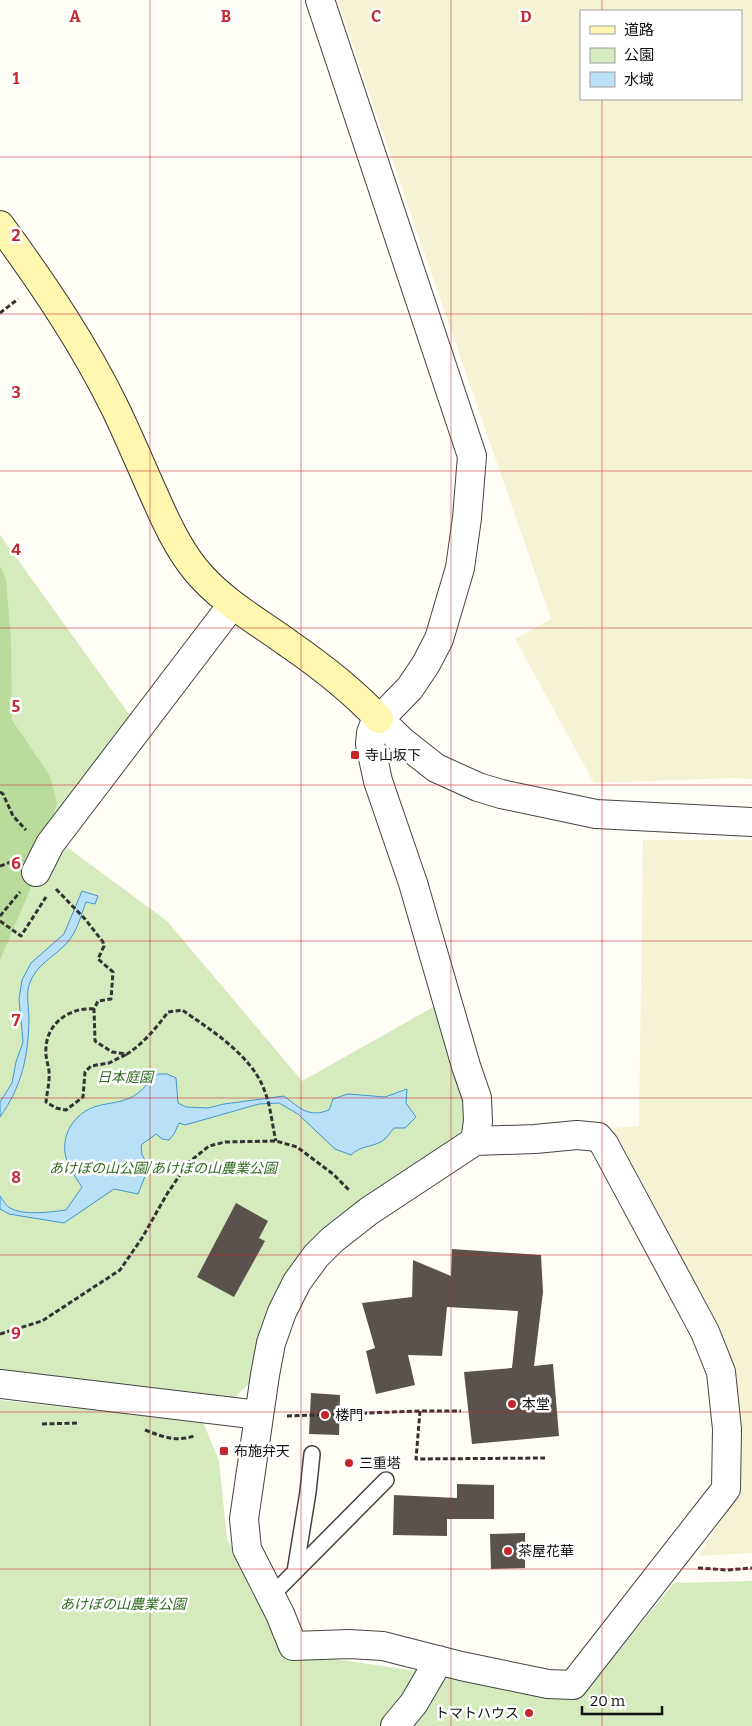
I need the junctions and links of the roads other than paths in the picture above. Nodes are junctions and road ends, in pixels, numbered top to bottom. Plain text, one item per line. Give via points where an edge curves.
1 (320, 0) edge
2 (0, 225) edge
3 (232, 605) junction
4 (379, 719) junction
5 (752, 822) edge
6 (46, 876) road end
7 (476, 1141) junction
8 (0, 1384) edge
9 (259, 1415) junction
10 (312, 1454) dead end
11 (386, 1480) dead end
12 (295, 1572) junction
13 (271, 1596) junction
14 (439, 1660) junction
15 (395, 1726) edge

1 - 4 street via 472,456 460,568 439,639 410,688
2 - 3 street via 85,351 179,544 212,589
3 - 4 street via 330,673
3 - 6 street
4 - 5 street via 436,768 501,794 596,814
4 - 7 street via 371,733 372,755 414,882 477,1098
7 - 9 street via 369,1212 316,1256 282,1312 271,1343
7 - 14 street via 535,1140 577,1135 598,1137 604,1144 705,1332 721,1372 727,1429 726,1489 573,1685 548,1684
8 - 9 street
9 - 13 street via 244,1519 247,1549
10 - 12 lane
11 - 12 lane
12 - 13 lane
13 - 14 street via 293,1646 383,1646
14 - 15 street

